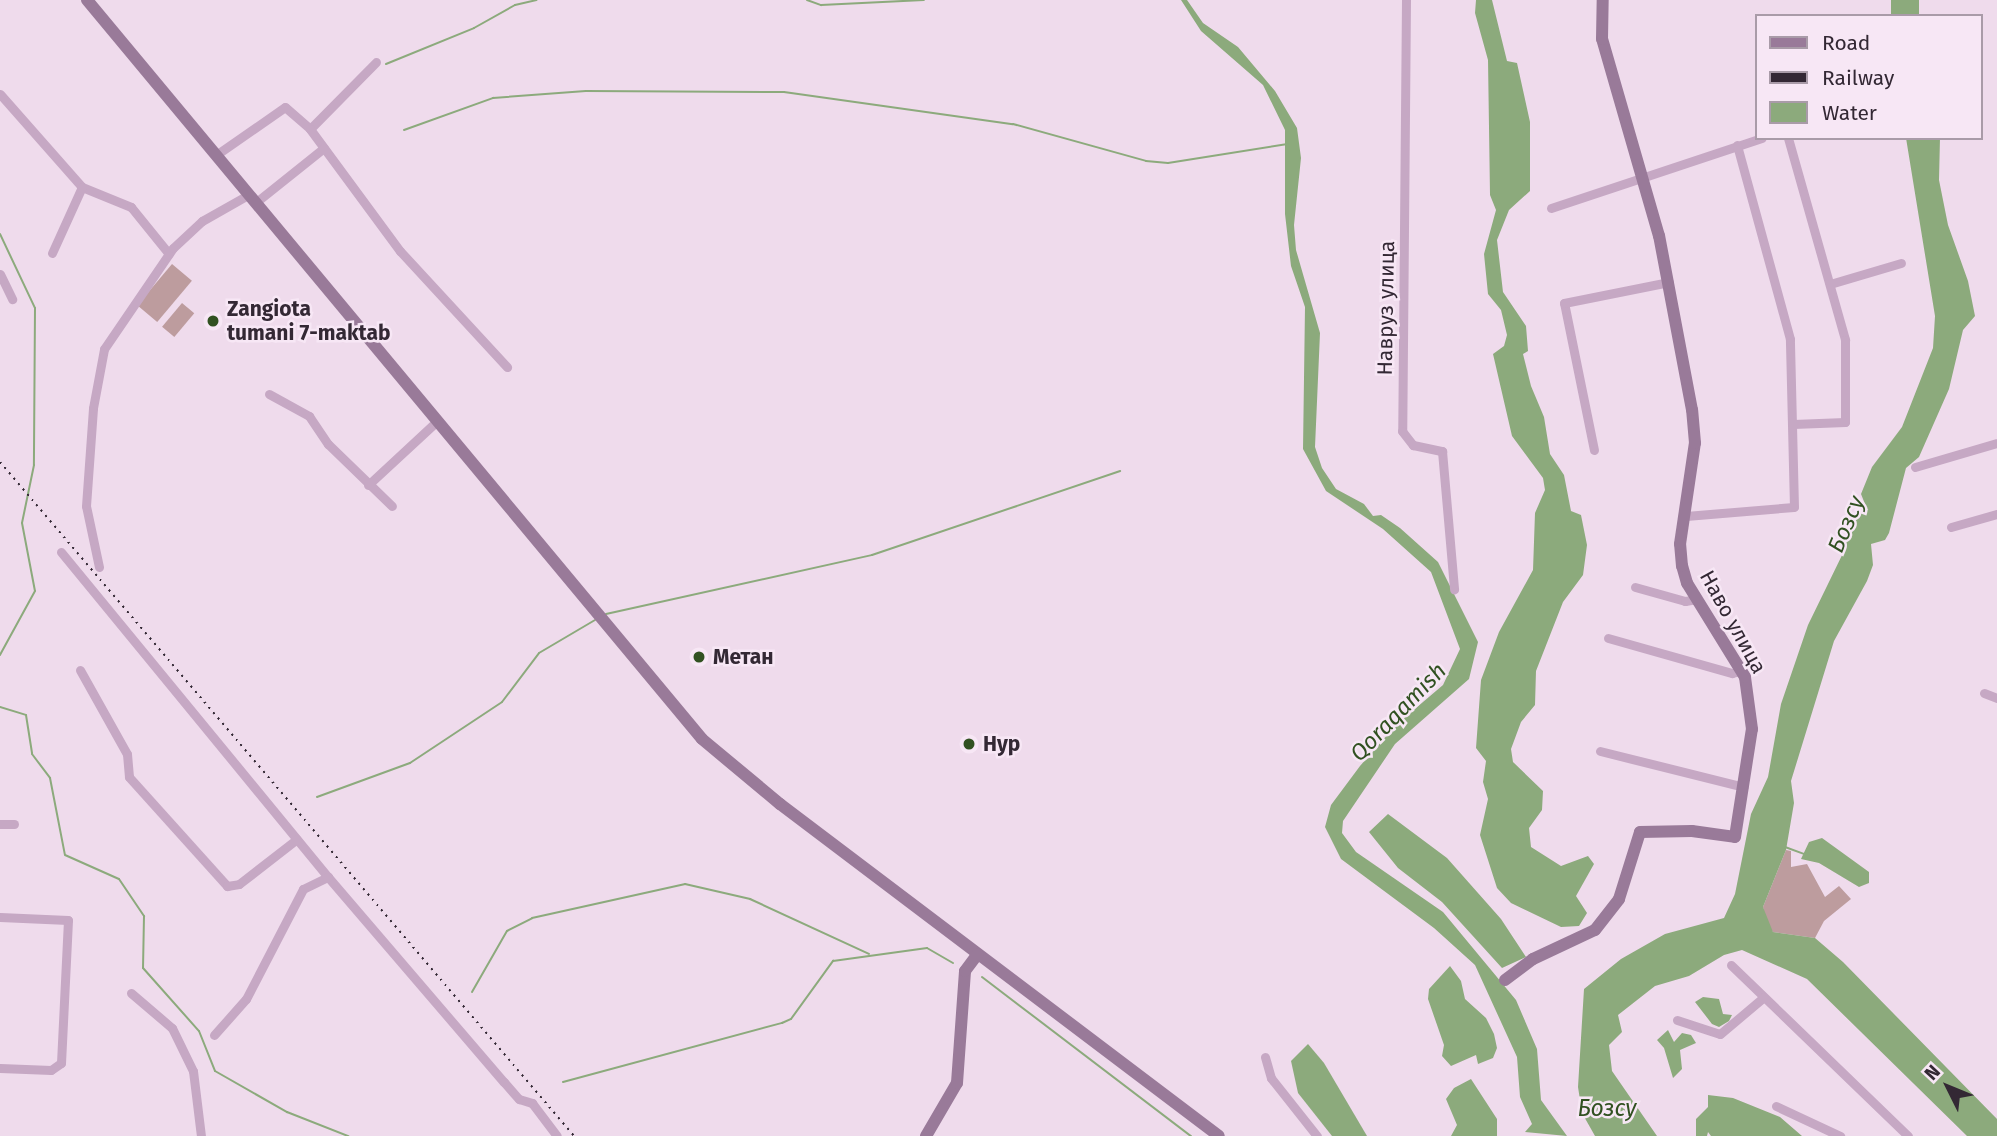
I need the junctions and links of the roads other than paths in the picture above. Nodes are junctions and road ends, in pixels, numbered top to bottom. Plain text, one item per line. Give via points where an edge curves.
1 (87, 0) edge
2 (1406, 0) edge
3 (1603, 0) edge
4 (376, 62) dead end
5 (0, 94) edge
6 (310, 129) junction
7 (1756, 140) edge
8 (1789, 140) edge
9 (1737, 145) junction
10 (324, 148) junction
11 (216, 155) junction
12 (1644, 181) junction
13 (82, 187) junction
14 (251, 199) junction
15 (1551, 208) dead end
16 (52, 253) dead end
17 (169, 254) junction
18 (1901, 263) dead end
19 (0, 274) edge
20 (1669, 282) junction
21 (1830, 284) junction
22 (12, 299) dead end
23 (507, 367) dead end
24 (270, 394) dead end
25 (435, 423) junction
26 (1793, 424) junction
27 (1997, 443) edge
28 (1594, 450) dead end
29 (1915, 467) dead end
30 (368, 485) junction
31 (392, 506) dead end
32 (1997, 514) edge
33 (1686, 516) junction
34 (1951, 527) dead end
35 (61, 552) dead end
36 (99, 567) dead end
37 (1635, 587) dead end
38 (1454, 589) dead end
39 (1697, 599) junction
40 (1608, 638) dead end
41 (80, 670) dead end
42 (1740, 670) junction
43 (1984, 693) dead end
44 (1997, 698) edge
45 (1600, 751) dead end
46 (1744, 787) junction
47 (0, 824) edge
48 (14, 824) dead end
49 (297, 839) junction
50 (328, 877) junction
51 (0, 918) edge
52 (962, 943) junction
53 (978, 954) junction
54 (1731, 965) dead end
55 (965, 971) junction
56 (1505, 980) dead end
57 (131, 993) dead end
58 (1764, 998) junction
59 (1677, 1020) dead end
60 (214, 1035) dead end
61 (1265, 1057) dead end
62 (0, 1068) edge
63 (1776, 1106) dead end
64 (201, 1136) edge
65 (557, 1136) edge
66 (926, 1136) edge
67 (1219, 1136) edge
68 (1317, 1136) edge
69 (1840, 1136) edge
70 (1908, 1136) edge

1 - 11 main road
2 - 38 street, Навруз улица via 1402,431 1413,445 1442,452
3 - 12 main road, Наво улица via 1606,57
4 - 6 street
5 - 13 street
6 - 10 street
6 - 11 street via 285,107
7 - 9 street
8 - 21 street
9 - 12 street
9 - 26 street via 1790,339
10 - 14 street
10 - 23 street via 400,251
11 - 14 main road
12 - 15 street
12 - 20 main road, Наво улица
13 - 16 street
13 - 17 street via 131,207
14 - 17 street via 202,221
14 - 25 main road
17 - 36 street via 104,349 93,408 86,506
18 - 21 street
19 - 22 street
20 - 28 street via 1564,303
20 - 33 main road, Наво улица via 1695,443
21 - 26 street via 1845,340 1844,422
24 - 30 street via 309,416
25 - 30 street
25 - 52 main road via 718,753
26 - 33 street via 1794,507
27 - 29 street
30 - 31 street
32 - 34 street
33 - 39 main road, Наво улица via 1682,566
35 - 49 street
37 - 39 street via 1685,601
39 - 42 main road, Наво улица
40 - 42 street via 1732,673
41 - 49 street via 127,754 129,777 227,886 239,884
42 - 46 main road, Наво улица via 1751,704 1752,729
43 - 44 street
45 - 46 street
46 - 56 main road, Наво улица via 1733,839 1692,831 1640,832 1619,898 1595,930 1534,958
47 - 48 street
49 - 50 street
50 - 60 street via 303,889 246,999
50 - 65 street via 504,1083 519,1099 532,1103
51 - 62 street via 68,920 61,1063 51,1070
52 - 53 main road
52 - 55 main road
53 - 55 main road
53 - 67 main road
54 - 58 street
55 - 66 main road via 958,1075 950,1101
57 - 64 street via 172,1028 193,1071
58 - 59 street via 1720,1034
58 - 70 street
61 - 68 street via 1271,1078
63 - 69 street

